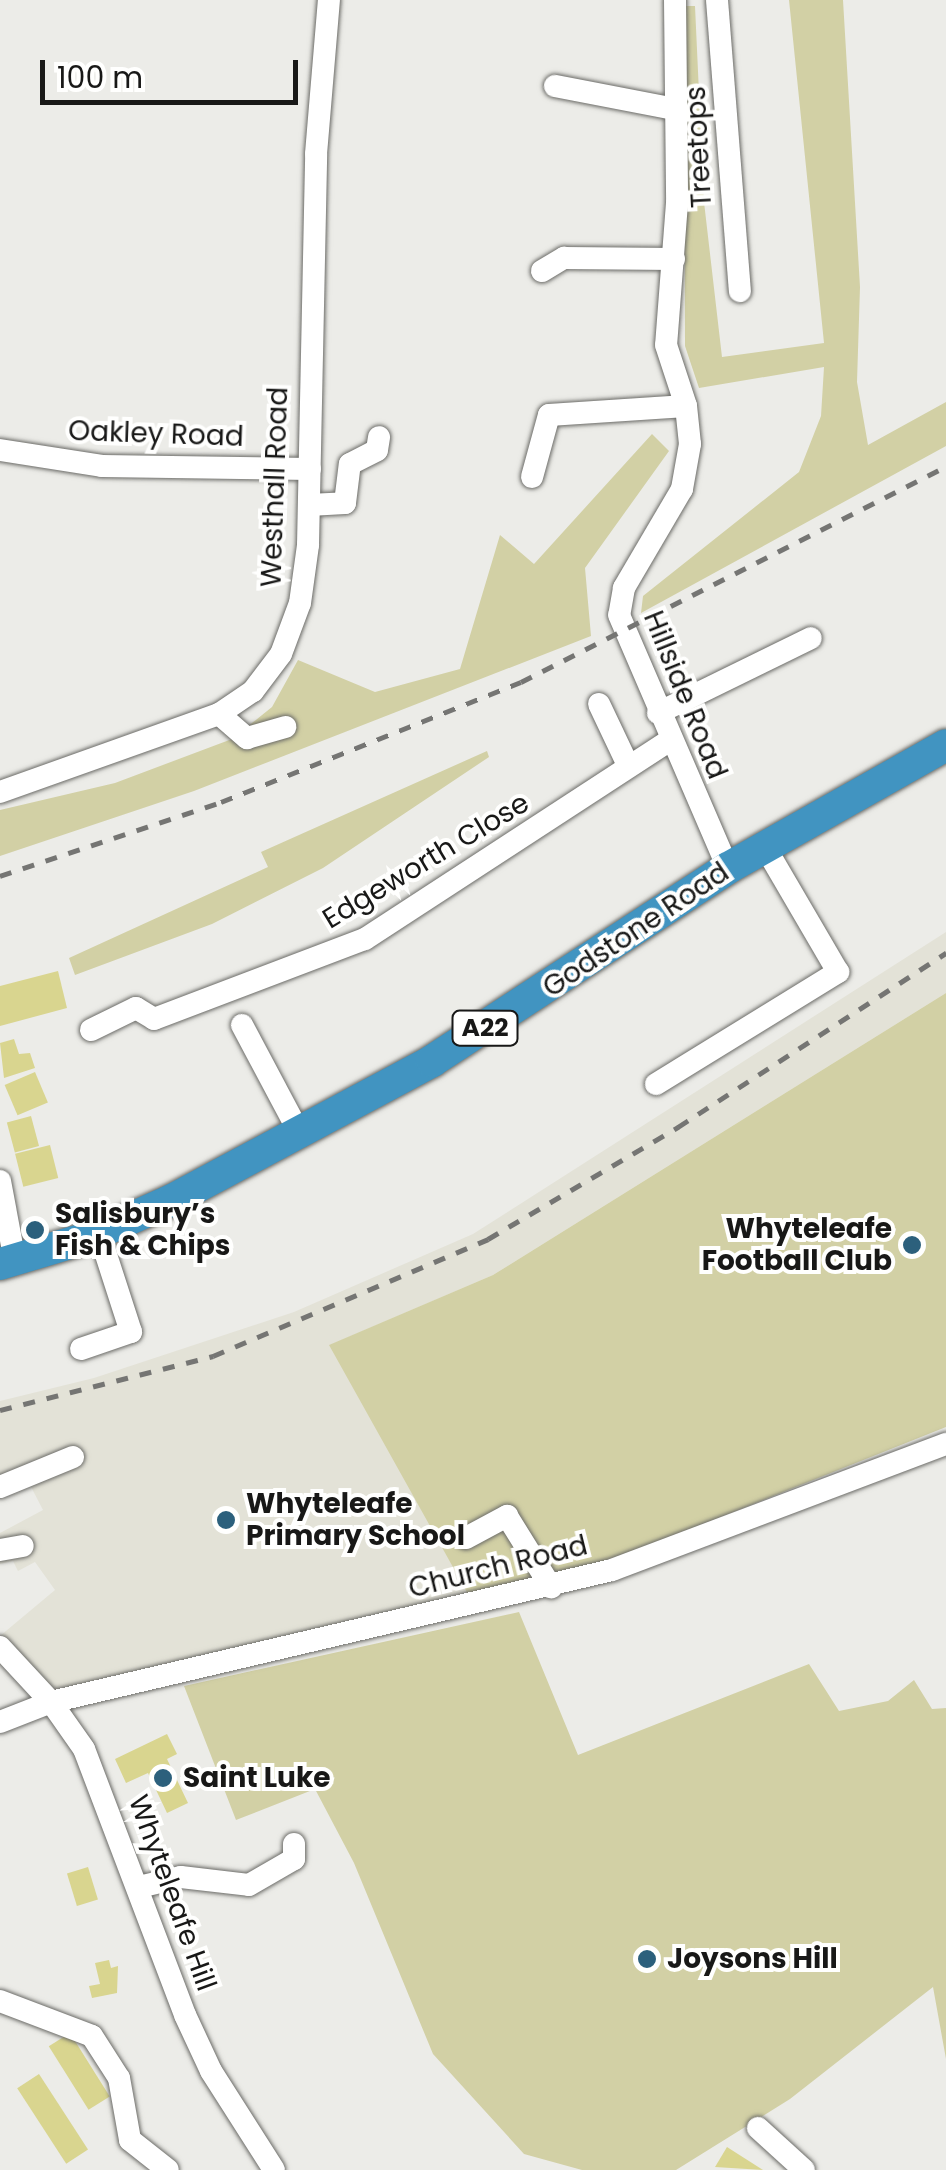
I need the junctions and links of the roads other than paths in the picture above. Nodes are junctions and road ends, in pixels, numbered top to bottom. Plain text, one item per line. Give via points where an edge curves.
1 (329, 0) edge
2 (675, 0) edge
3 (716, 0) edge
4 (555, 86) dead end
5 (675, 109) junction
6 (674, 259) junction
7 (542, 271) dead end
8 (740, 291) dead end
9 (686, 406) junction
10 (379, 437) dead end
11 (0, 450) edge
12 (310, 469) junction
13 (532, 476) dead end
14 (309, 505) junction
15 (811, 638) dead end
16 (598, 704) dead end
17 (658, 713) junction
18 (218, 714) junction
19 (285, 727) dead end
20 (668, 741) junction
21 (946, 745) edge
22 (628, 765) junction
23 (0, 792) edge
24 (766, 847) junction
25 (728, 868) junction
26 (242, 1025) dead end
27 (91, 1030) dead end
28 (656, 1084) dead end
29 (299, 1132) junction
30 (0, 1181) edge
31 (99, 1233) junction
32 (8, 1262) edge
33 (82, 1348) dead end
34 (946, 1444) edge
35 (73, 1457) dead end
36 (0, 1486) edge
37 (466, 1538) dead end
38 (551, 1587) junction
39 (0, 1647) edge
40 (51, 1702) junction
41 (0, 1722) edge
42 (294, 1844) dead end
43 (139, 1887) junction
44 (0, 2001) edge
45 (758, 2128) dead end
46 (260, 2165) edge
47 (168, 2170) edge
48 (804, 2170) edge

1 - 12 street, Westhall Road via 316,154
2 - 5 street, Hillside Road
3 - 8 street, Treetops
4 - 5 street
5 - 6 street, Hillside Road
6 - 7 street via 564,258
6 - 9 street, Hillside Road via 666,345
9 - 13 street via 549,415
9 - 17 street, Hillside Road via 690,444 682,489 618,600
10 - 14 street via 377,450 350,464 345,503
11 - 12 street, Oakley Road via 102,466
12 - 14 street, Westhall Road
14 - 18 street, Westhall Road via 300,603 280,654 253,691
15 - 17 street
16 - 22 street
17 - 20 street, Hillside Road
18 - 19 street via 248,738
18 - 23 street, Westhall Road
20 - 22 street, Edgeworth Close
20 - 25 street, Hillside Road
21 - 24 highway, Godstone Road / A22
22 - 27 street, Edgeworth Close via 364,940 154,1019 136,1008
24 - 25 highway, Godstone Road / A22
24 - 28 street via 838,972
25 - 29 highway, Godstone Road / A22 via 544,993
26 - 29 street
29 - 31 highway, Godstone Road / A22
30 - 32 street
31 - 32 highway, Godstone Road / A22
31 - 33 street via 132,1332
34 - 38 street, Church Road
35 - 36 street
37 - 38 street via 507,1516
38 - 40 street, Church Road
39 - 40 street, Whyteleafe Hill
40 - 41 street, Church Road
40 - 43 street, Whyteleafe Hill via 84,1750
42 - 43 street via 294,1859 250,1884 181,1878
43 - 46 street, Whyteleafe Hill via 185,2015
44 - 47 street via 92,2036 120,2078 130,2140
45 - 48 street

